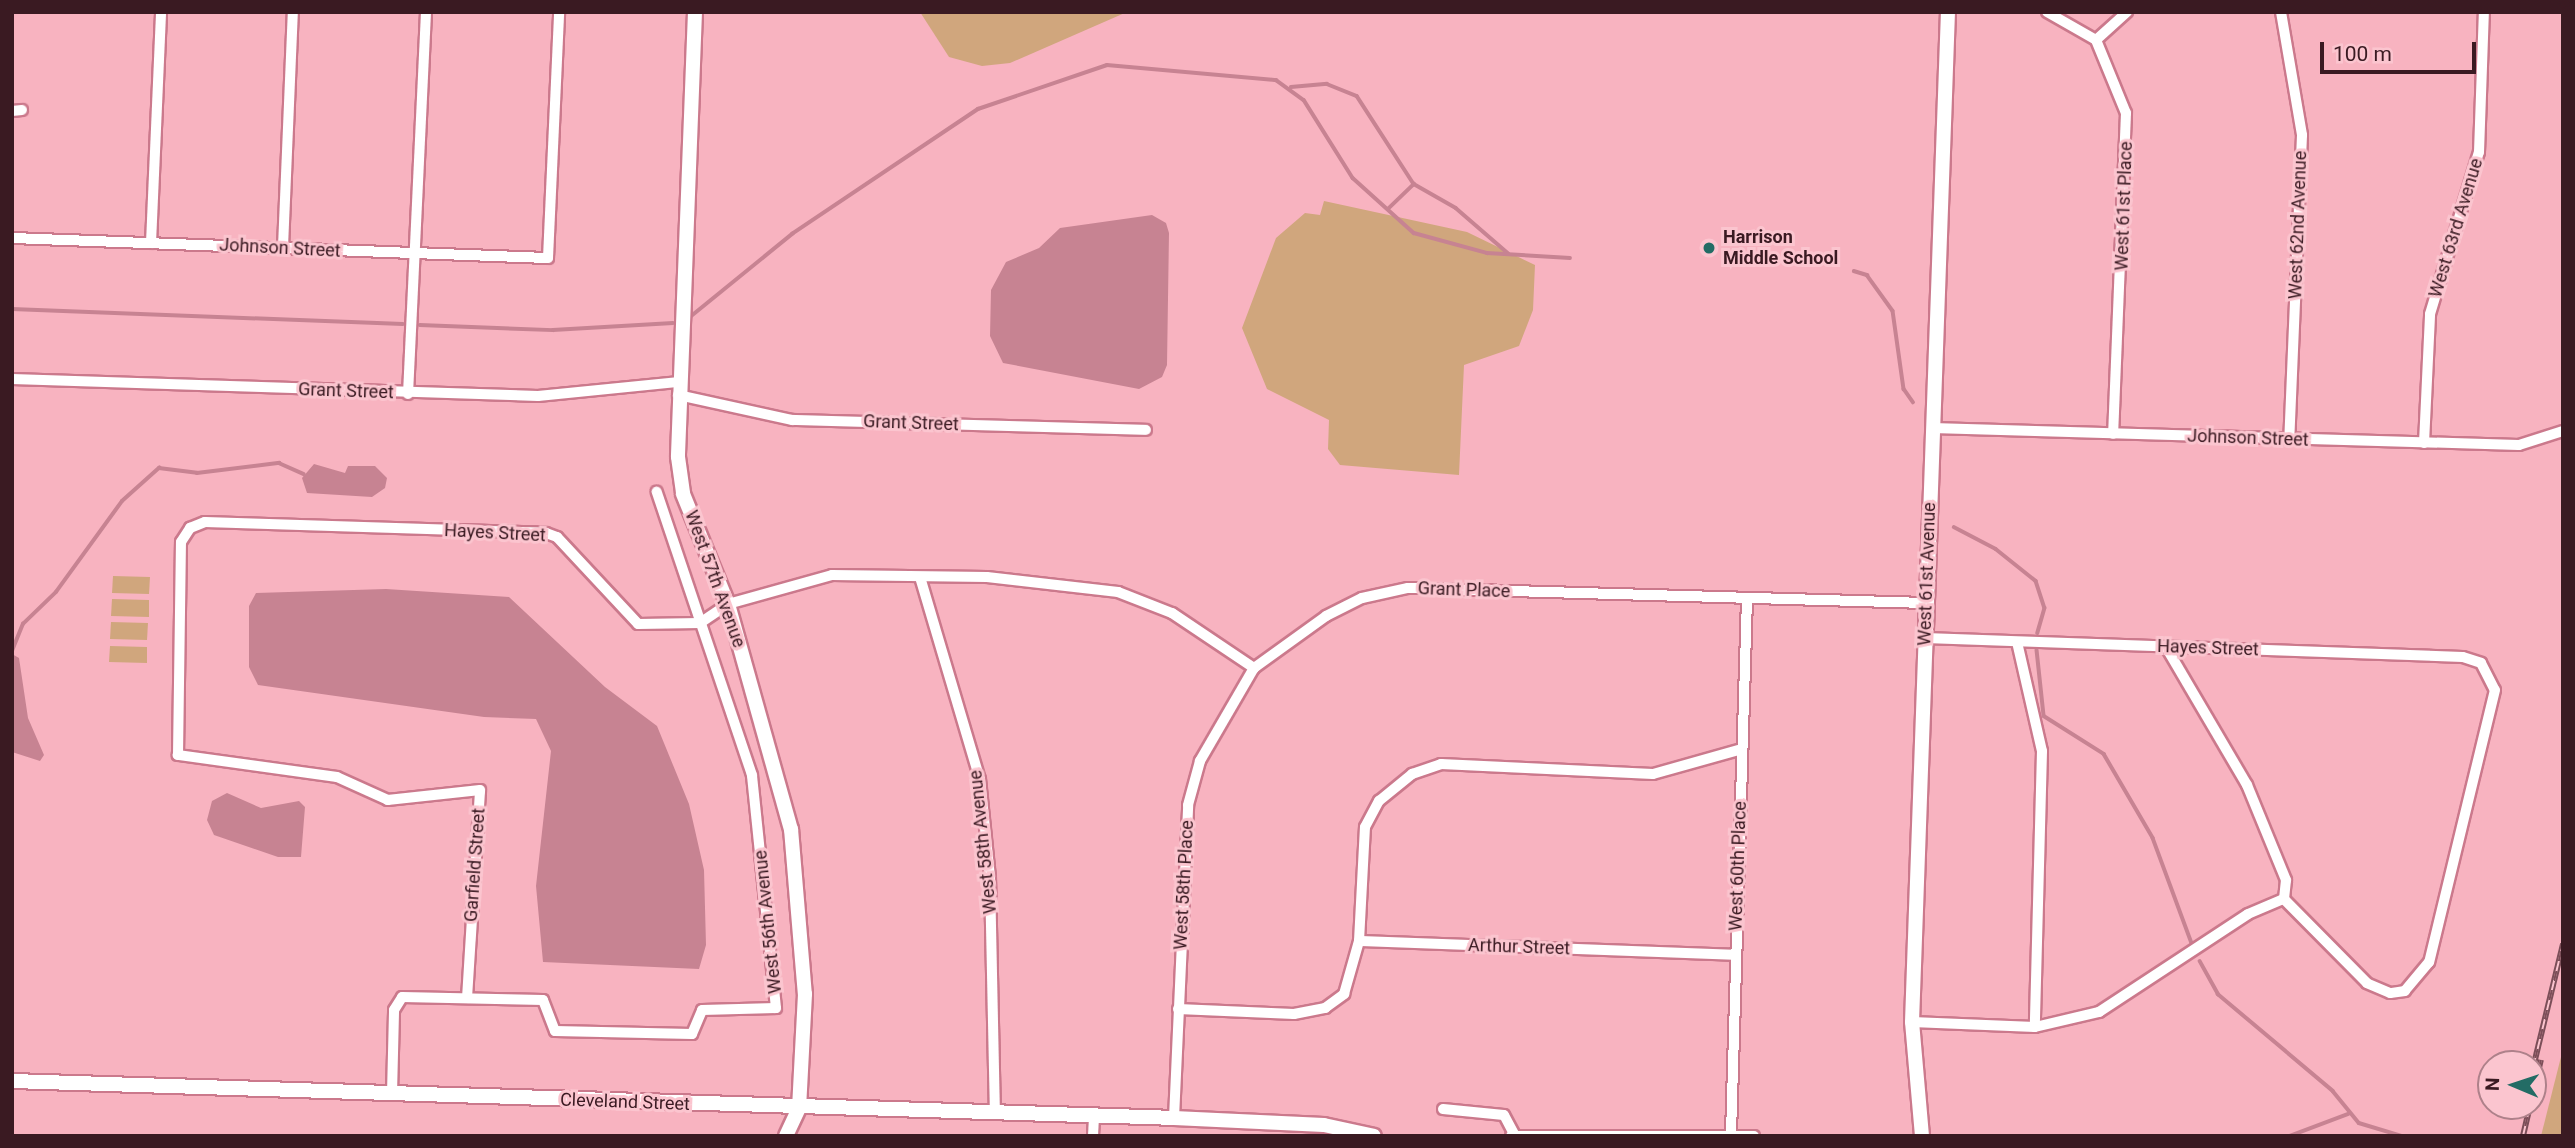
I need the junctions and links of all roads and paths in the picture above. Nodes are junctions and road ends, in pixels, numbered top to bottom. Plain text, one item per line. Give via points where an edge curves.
1 (161, 12) edge
2 (293, 12) edge
3 (426, 12) edge
4 (559, 12) edge
5 (695, 12) edge
6 (1948, 12) edge
7 (2047, 12) edge
8 (2127, 12) edge
9 (2281, 12) edge
10 (2484, 12) edge
11 (2096, 40) junction
12 (12, 238) edge
13 (151, 243) junction
14 (283, 247) junction
15 (415, 255) junction
16 (12, 379) edge
17 (679, 388) junction
18 (408, 394) junction
19 (1932, 428) junction
20 (1146, 430) dead end
21 (2563, 431) edge
22 (2113, 435) junction
23 (2289, 439) junction
24 (2424, 443) junction
25 (657, 492) dead end
26 (920, 577) junction
27 (1747, 599) junction
28 (1926, 603) junction
29 (728, 604) junction
30 (701, 623) junction
31 (1925, 638) junction
32 (2017, 642) junction
33 (2166, 647) junction
34 (1254, 668) junction
35 (1742, 749) junction
36 (178, 755) joint
37 (2284, 900) junction
38 (1359, 941) junction
39 (1735, 955) junction
40 (467, 998) junction
41 (1178, 1009) junction
42 (1912, 1022) junction
43 (2035, 1027) junction
44 (12, 1081) edge
45 (392, 1094) junction
46 (799, 1108) junction
47 (1443, 1109) dead end
48 (995, 1114) junction
49 (1094, 1116) junction
50 (1174, 1118) junction
51 (1731, 1134) edge
52 (1512, 1135) edge
53 (786, 1136) edge
54 (1093, 1136) edge
55 (1374, 1136) edge
56 (1754, 1136) edge
57 (1922, 1136) edge

1 - 13 street
2 - 14 street
3 - 15 street
4 - 15 street, Johnson Street via 548,258
5 - 17 main road, West 57th Avenue
6 - 19 main road, West 61st Avenue
7 - 11 street
8 - 11 street
9 - 23 street, West 62nd Avenue via 2302,135
10 - 24 street, West 63rd Avenue via 2479,152 2430,314
11 - 22 street, West 61st Place via 2126,113
12 - 13 street, Johnson Street
13 - 14 street, Johnson Street
14 - 15 street, Johnson Street
15 - 18 street
16 - 18 street, Grant Street
17 - 18 street, Grant Street via 538,396
17 - 20 street, Grant Street via 792,420
17 - 29 main road, West 57th Avenue via 683,494
19 - 22 street, Johnson Street
19 - 28 main road, West 61st Avenue
21 - 24 street, Johnson Street via 2519,445
22 - 23 street, Johnson Street
23 - 24 street, Johnson Street
25 - 30 street
26 - 29 street via 832,575
26 - 34 street via 1118,592 1172,613
26 - 48 street, West 58th Avenue via 980,779 990,878
27 - 28 street, Grant Place
27 - 34 street, Grant Place via 1408,588 1362,598 1326,616
27 - 35 street, West 60th Place
28 - 31 main road, West 61st Avenue
29 - 30 street
29 - 46 main road, West 57th Avenue via 793,843 805,995
30 - 36 street, Hayes Street via 628,618 557,537 546,533 205,522 190,528 181,542
30 - 40 street, West 56th Avenue via 752,775 776,1008 702,1010 692,1034 555,1031 543,1000
31 - 32 street, Hayes Street
31 - 42 main road, West 61st Avenue
32 - 33 street, Hayes Street
32 - 43 street via 2042,751
33 - 37 street via 2247,785 2286,880
33 - 37 street, Hayes Street via 2463,657 2487,670 2495,690 2430,962 2405,991 2390,993 2367,983
34 - 41 street, West 58th Place via 1200,761 1188,805
35 - 38 street via 1653,774 1441,764 1392,789 1365,827
35 - 39 street, West 60th Place
36 - 40 street, Garfield Street via 337,777 388,800 480,790
37 - 43 street via 2248,914 2099,1012
38 - 39 street, Arthur Street
38 - 41 street via 1344,994 1325,1008 1294,1014
39 - 51 street, West 60th Place
40 - 45 street via 402,997 394,1010
41 - 50 street, West 58th Place
42 - 43 street
42 - 57 main road, West 61st Avenue
44 - 45 main road, Cleveland Street
45 - 46 main road, Cleveland Street
46 - 48 main road, Cleveland Street
46 - 53 main road, West 57th Avenue
47 - 52 street via 1504,1115
48 - 49 main road, Cleveland Street
49 - 50 main road, Cleveland Street
49 - 54 street
50 - 55 main road, Cleveland Street via 1324,1125
51 - 52 street
51 - 56 street

